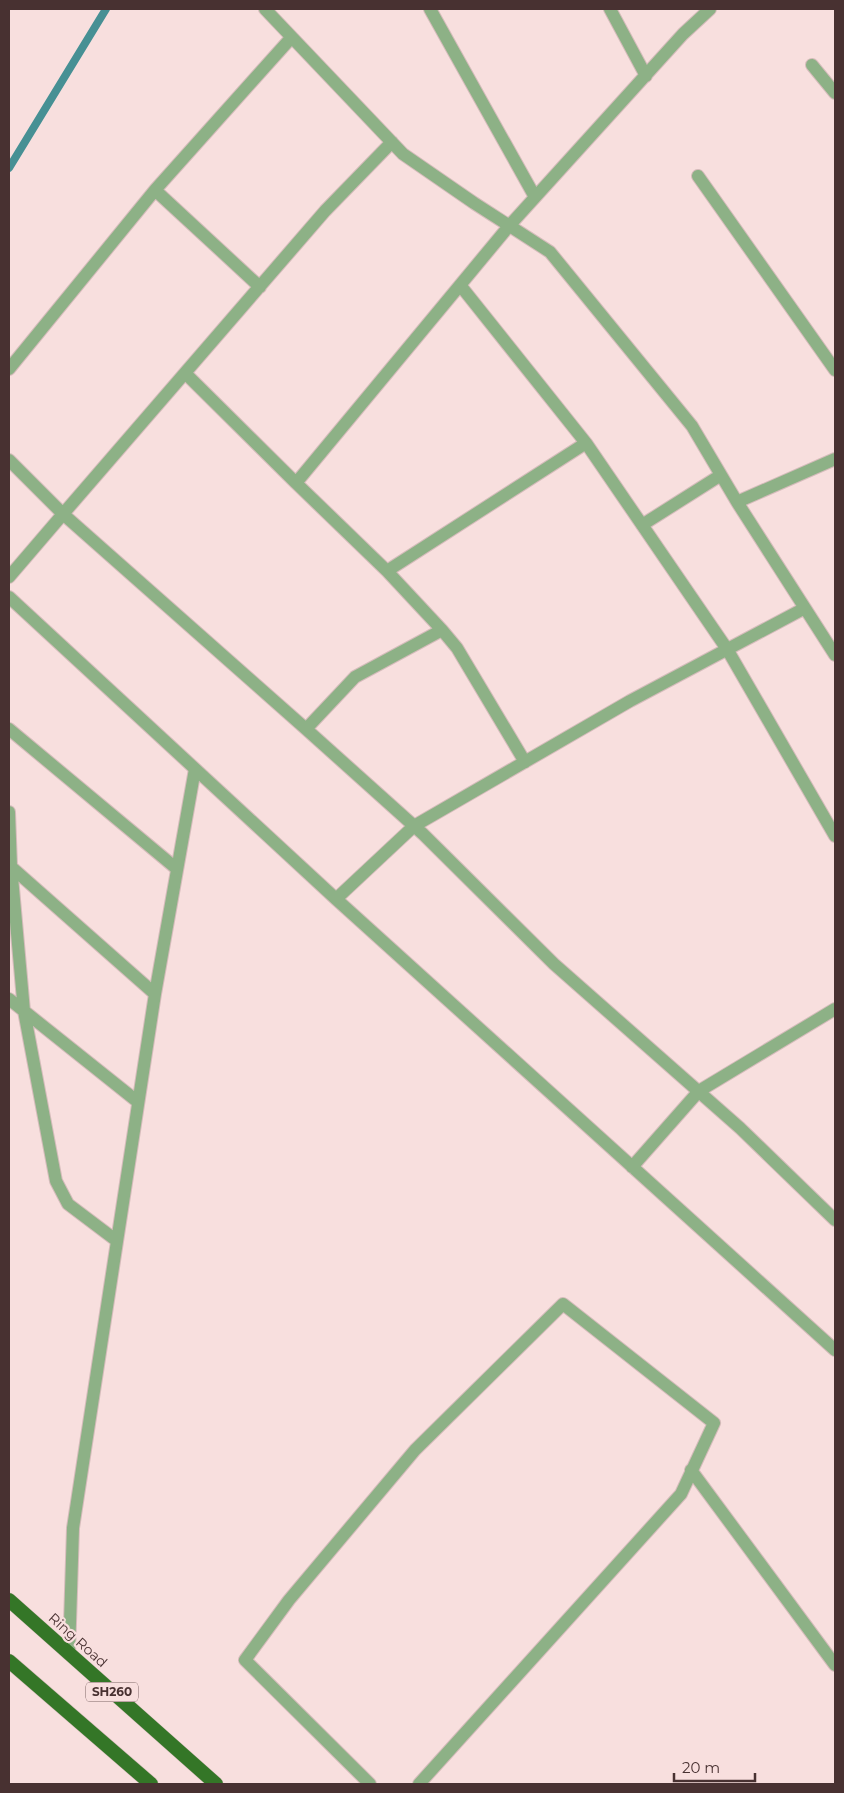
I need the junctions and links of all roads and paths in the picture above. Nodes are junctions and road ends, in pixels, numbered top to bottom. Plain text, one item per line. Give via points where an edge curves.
1 (265, 9) edge
2 (430, 9) edge
3 (610, 9) edge
4 (710, 9) edge
5 (291, 38) junction
6 (812, 65) dead end
7 (646, 76) junction
8 (835, 93) edge
9 (392, 142) junction
10 (698, 176) dead end
11 (155, 190) junction
12 (534, 198) junction
13 (509, 226) junction
14 (460, 285) junction
15 (260, 287) junction
16 (9, 369) edge
17 (835, 370) edge
18 (185, 373) junction
19 (586, 443) junction
20 (9, 460) edge
21 (835, 460) edge
22 (721, 476) junction
23 (296, 483) junction
24 (737, 502) junction
25 (63, 514) junction
26 (642, 525) junction
27 (387, 570) junction
28 (9, 577) edge
29 (9, 596) edge
30 (805, 608) junction
31 (442, 630) junction
32 (727, 649) junction
33 (835, 655) edge
34 (9, 729) edge
35 (306, 729) junction
36 (525, 762) junction
37 (195, 769) junction
38 (9, 812) edge
39 (414, 826) junction
40 (835, 836) edge
41 (10, 865) edge
42 (177, 869) junction
43 (336, 899) junction
44 (155, 994) junction
45 (9, 999) edge
46 (835, 1009) edge
47 (24, 1011) junction
48 (698, 1091) junction
49 (138, 1102) junction
50 (632, 1167) junction
51 (835, 1220) edge
52 (117, 1241) junction
53 (835, 1350) edge
54 (692, 1470) junction
55 (9, 1600) edge
56 (69, 1654) junction
57 (9, 1661) edge
58 (835, 1665) edge
59 (152, 1784) edge
60 (216, 1784) edge
61 (370, 1784) edge
62 (419, 1784) edge

1 - 5 street
2 - 12 street
3 - 7 street
4 - 7 street
5 - 9 street
5 - 11 street
6 - 8 street
7 - 12 street
9 - 13 street via 403,154
9 - 15 street via 325,211
10 - 17 street
11 - 15 street
11 - 16 street
12 - 13 street
13 - 14 street
13 - 22 street via 550,252 692,426
14 - 19 street
14 - 23 street
15 - 18 street
18 - 23 street
18 - 25 street
19 - 26 street
19 - 27 street
20 - 25 street
21 - 24 street
22 - 24 street
22 - 26 street
23 - 27 street
24 - 30 street
25 - 28 street
25 - 35 street
26 - 32 street
27 - 31 street
29 - 37 street
30 - 32 street
30 - 33 street
31 - 35 street via 355,677
31 - 36 street via 457,648
32 - 36 street
32 - 40 street
34 - 42 street
35 - 39 street
36 - 39 street
37 - 42 street
37 - 43 street
38 - 41 street
39 - 43 street
39 - 48 street via 554,964
41 - 44 street
41 - 47 street
42 - 44 street
43 - 50 street
44 - 49 street
45 - 47 street
46 - 48 street
47 - 49 street
47 - 52 street via 56,1181 68,1204
48 - 50 street
48 - 51 street
49 - 52 street
50 - 53 street
52 - 56 street via 73,1528
54 - 58 street
54 - 61 street via 714,1422 563,1304 415,1450 290,1600 245,1660
54 - 62 street via 681,1494
55 - 56 highway, Ring Road / SH260
56 - 60 highway, Ring Road / SH260
57 - 59 highway, SH260

